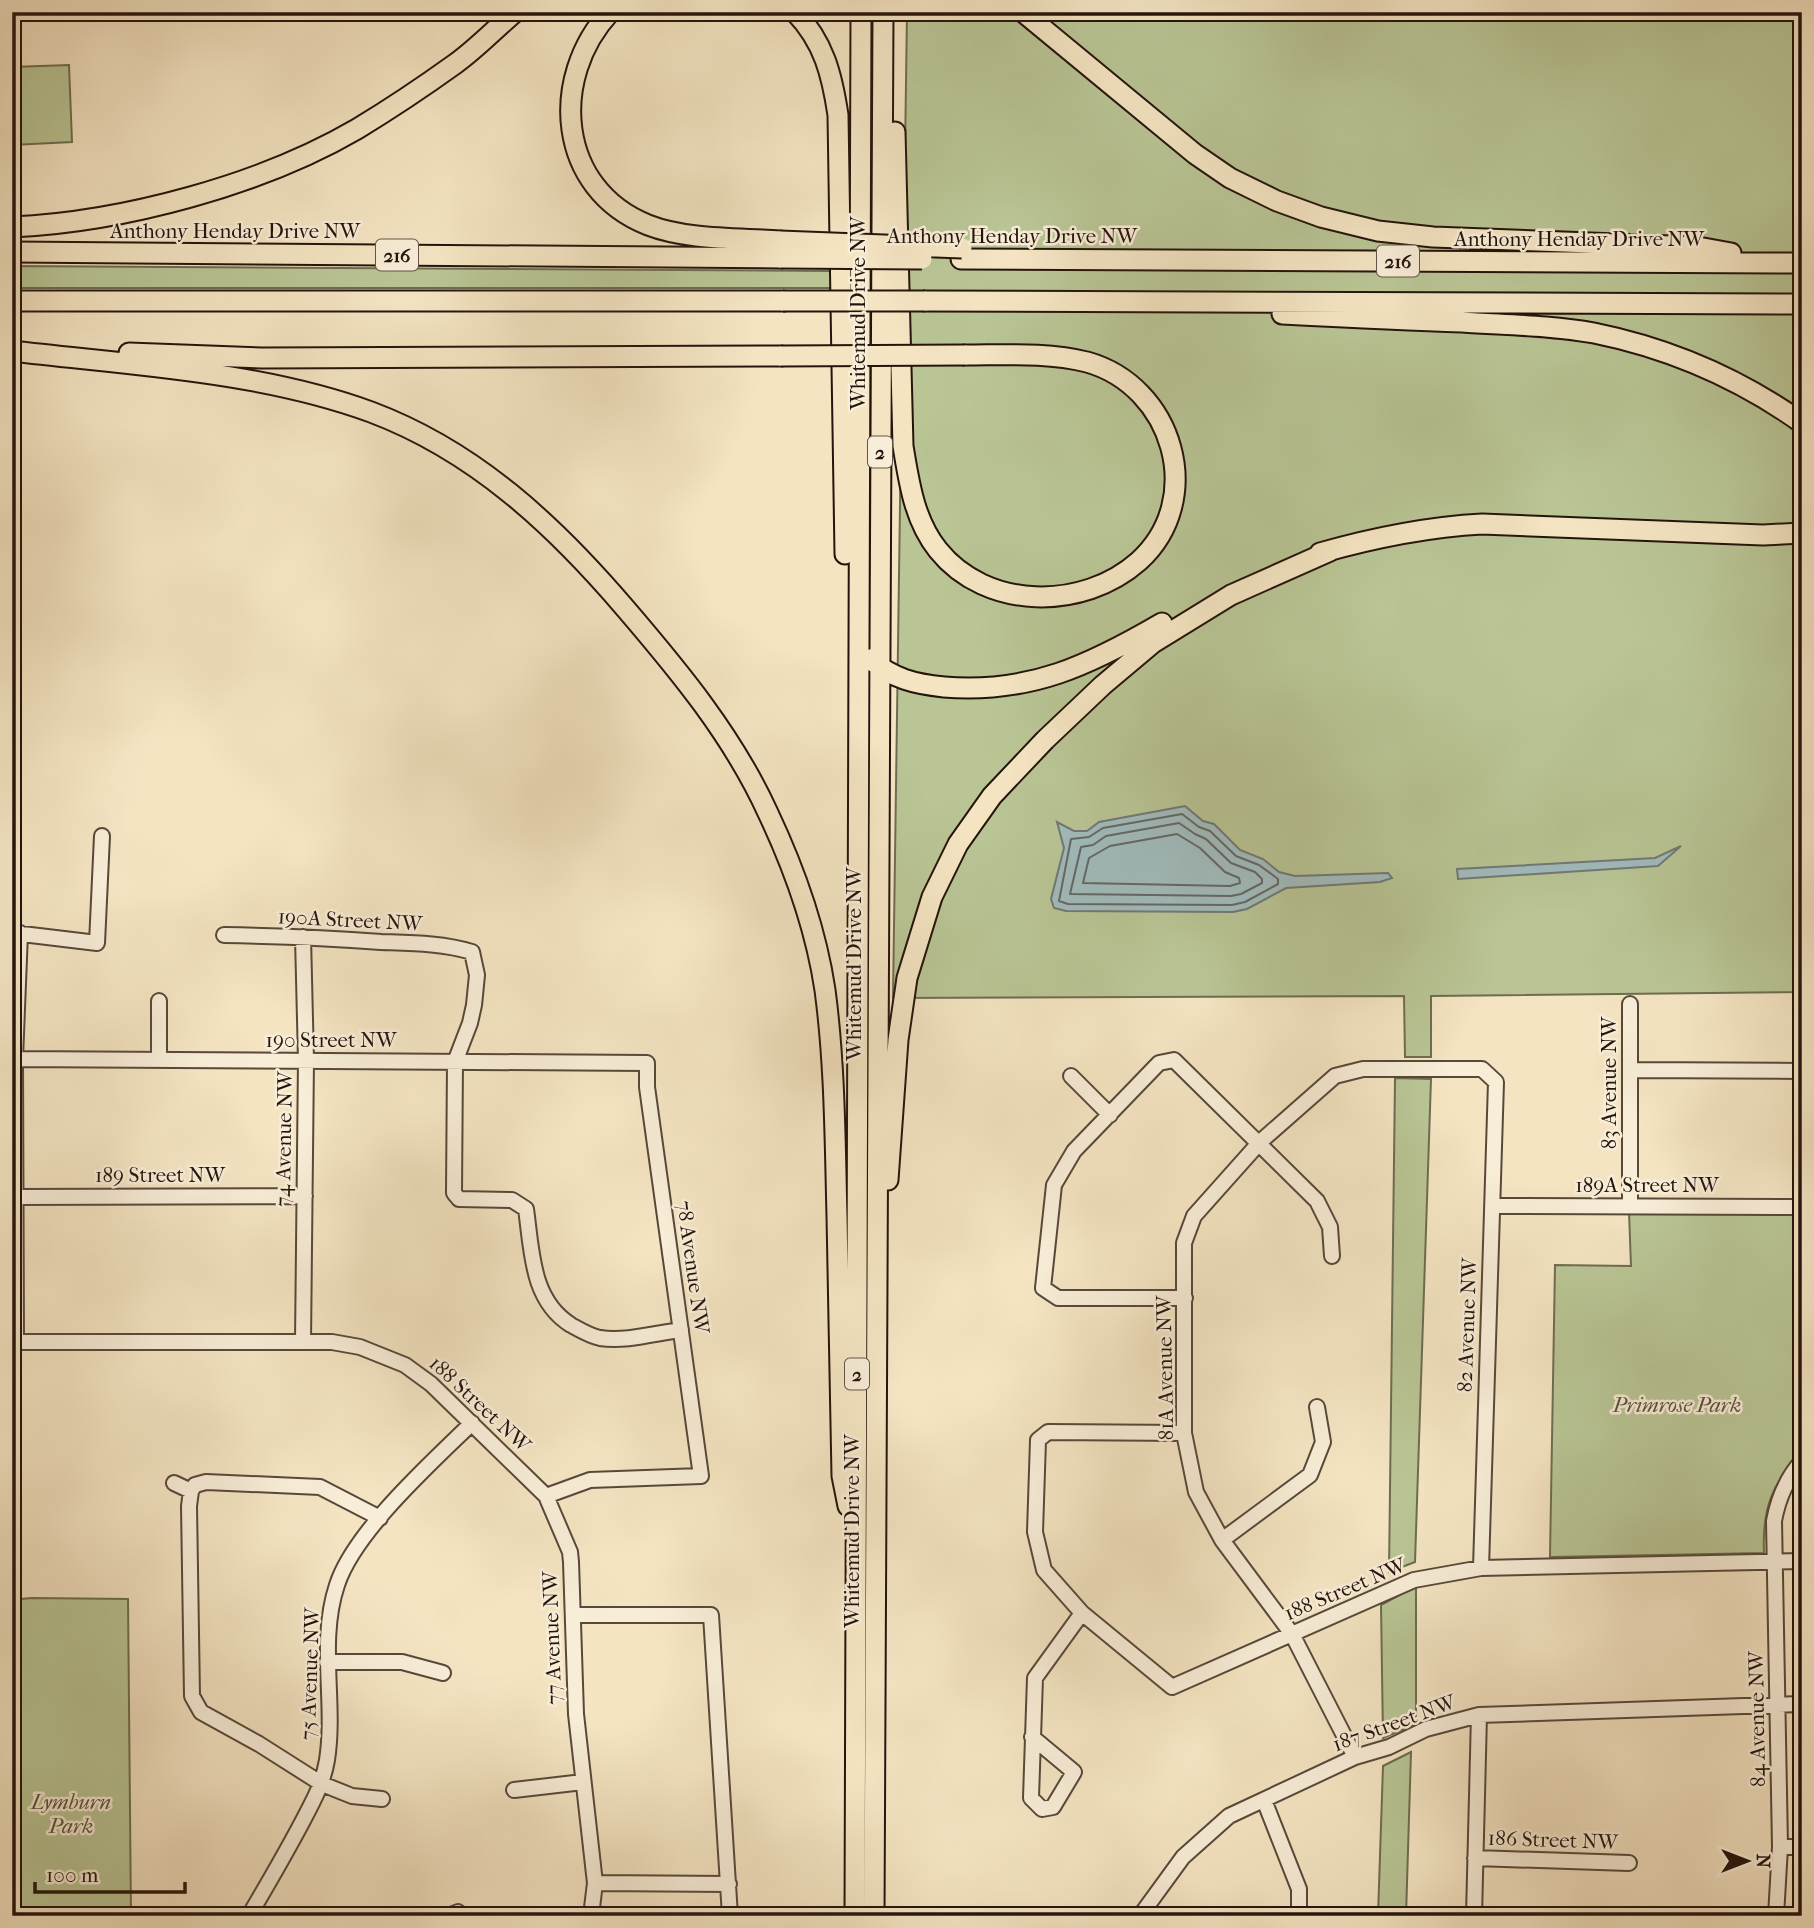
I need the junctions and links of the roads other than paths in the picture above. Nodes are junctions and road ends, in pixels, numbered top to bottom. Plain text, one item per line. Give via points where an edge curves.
1 (515, 12) edge
2 (610, 12) edge
3 (794, 12) edge
4 (861, 12) edge
5 (883, 12) edge
6 (892, 12) edge
7 (1023, 12) edge
8 (12, 227) edge
9 (780, 250) junction
10 (12, 252) edge
11 (1793, 263) edge
12 (12, 302) edge
13 (1202, 302) junction
14 (1802, 304) edge
15 (12, 350) edge
16 (1802, 423) edge
17 (1802, 533) edge
18 (1330, 551) junction
19 (858, 646) junction
20 (878, 667) junction
21 (102, 836) dead end
22 (858, 845) junction
23 (16, 933) edge
24 (224, 935) dead end
25 (303, 937) junction
26 (159, 1001) dead end
27 (1630, 1004) dead end
28 (15, 1059) junction
29 (159, 1060) junction
30 (306, 1060) junction
31 (455, 1062) junction
32 (647, 1063) joint
33 (1630, 1070) junction
34 (1802, 1071) edge
35 (1071, 1076) dead end
36 (1496, 1082) joint
37 (1110, 1115) junction
38 (1260, 1142) junction
39 (305, 1196) junction
40 (16, 1197) junction
41 (1630, 1205) junction
42 (1492, 1206) junction
43 (1802, 1207) edge
44 (1332, 1256) dead end
45 (1185, 1298) junction
46 (681, 1330) junction
47 (14, 1342) edge
48 (303, 1342) junction
49 (875, 1379) junction
50 (1317, 1407) dead end
51 (472, 1423) junction
52 (1184, 1433) junction
53 (1802, 1461) edge
54 (174, 1483) dead end
55 (191, 1491) junction
56 (546, 1496) junction
57 (380, 1518) junction
58 (1222, 1540) junction
59 (857, 1550) junction
60 (1775, 1562) junction
61 (1802, 1562) edge
62 (1481, 1568) junction
63 (1082, 1614) junction
64 (573, 1615) junction
65 (1292, 1634) junction
66 (327, 1662) junction
67 (443, 1673) dead end
68 (1778, 1704) junction
69 (1802, 1704) edge
70 (1479, 1715) junction
71 (1032, 1737) junction
72 (1355, 1757) junction
73 (583, 1782) junction
74 (322, 1784) junction
75 (514, 1790) dead end
76 (382, 1799) dead end
77 (1264, 1800) junction
78 (1780, 1847) junction
79 (1802, 1847) edge
80 (1475, 1858) junction
81 (1629, 1863) dead end
82 (595, 1883) junction
83 (729, 1884) junction
84 (249, 1916) edge
85 (591, 1916) edge
86 (730, 1916) edge
87 (855, 1916) edge
88 (874, 1916) edge
89 (1140, 1916) edge
90 (1299, 1916) edge
91 (1474, 1916) edge
92 (1776, 1916) edge

1 - 8 highway via 457,63 356,129 298,158 214,191 93,219
2 - 9 highway via 581,55 572,89 573,133 586,173 617,207 648,225
3 - 22 highway via 826,59 838,115 848,742
4 - 19 highway, Whitemud Drive NW / 2
5 - 20 highway, Whitemud Drive NW / 2
6 - 15 highway, bridge via 903,434 910,494 937,550 972,580 1029,596 1075,594 1100,586 1139,561 1162,530 1175,487 1175,460 1168,436 1147,400 1108,371 1088,363 1052,356 965,355 780,356 262,358
7 - 11 highway via 1195,154 1242,184 1321,218 1404,234 1698,247
9 - 10 highway, Anthony Henday Drive NW / 216
9 - 11 highway, Anthony Henday Drive NW / 216, bridge via 962,253 1013,259
12 - 13 highway, 216, bridge
13 - 14 highway, 216
13 - 16 highway via 1229,312 1524,325 1593,333 1633,342 1713,372
15 - 59 highway via 213,374 310,394 417,432 488,475 545,521 587,563 700,699 768,812 804,906 824,986 835,1121 842,1476
17 - 18 highway via 1482,524 1423,529
18 - 20 highway via 1226,587 1116,650 1025,684 918,685
18 - 49 highway via 1231,595 1153,643 1045,740 992,796 958,844 932,897 907,978 893,1107
19 - 20 highway
19 - 22 highway, Whitemud Drive NW
20 - 49 highway, Whitemud Drive NW / 2
21 - 23 street via 97,943
22 - 59 highway, Whitemud Drive NW / 2
23 - 28 street
24 - 25 street, 190A Street NW
25 - 30 street, 74 Avenue NW
25 - 31 street, 190A Street NW via 472,952 477,975 474,1005
26 - 29 street
27 - 33 street, 83 Avenue NW
28 - 29 street, 190 Street NW
28 - 40 street
29 - 30 street, 190 Street NW
30 - 31 street, 190 Street NW
30 - 39 street, 74 Avenue NW
31 - 32 street, 190 Street NW
31 - 46 street via 454,1193 459,1199 512,1200 526,1209 535,1271 550,1307 581,1331 600,1338
32 - 46 street, 78 Avenue NW
33 - 34 street
33 - 41 street, 83 Avenue NW
35 - 37 street
36 - 38 street, 81A Avenue NW via 1482,1069 1363,1069 1335,1076
36 - 42 street, 82 Avenue NW
37 - 38 street via 1159,1063 1174,1060
37 - 45 street via 1074,1151 1054,1185 1043,1288 1058,1298
38 - 44 street via 1317,1201 1330,1227
38 - 45 street, 81A Avenue NW via 1194,1216 1184,1243
39 - 40 street, 189 Street NW
39 - 48 street, 74 Avenue NW
40 - 47 street
41 - 42 street, 189A Street NW
41 - 43 street, 189A Street NW
42 - 62 street, 82 Avenue NW
45 - 52 street, 81A Avenue NW
46 - 56 street, 78 Avenue NW via 701,1476 590,1479
47 - 48 street, 188 Street NW
48 - 51 street, 188 Street NW via 360,1346 405,1365
49 - 88 highway, Whitemud Drive NW / 2
50 - 58 street via 1323,1442 1310,1475
51 - 56 street, 188 Street NW
51 - 57 street, 75 Avenue NW
52 - 58 street, 81A Avenue NW via 1196,1492
52 - 63 street, 188 Street NW via 1048,1432 1038,1440 1035,1532 1044,1570
53 - 60 street, 84 Avenue NW via 1777,1506
54 - 55 street
55 - 57 street via 206,1482 320,1487
55 - 74 street via 192,1696 196,1706
56 - 64 street, 77 Avenue NW via 569,1552
57 - 66 street, 75 Avenue NW via 350,1556 337,1585 329,1618
58 - 65 street, 81A Avenue NW
59 - 87 highway, Whitemud Drive NW / 2
60 - 61 street, 188 Street NW
60 - 62 street, 188 Street NW
60 - 68 street, 84 Avenue NW
62 - 65 street, 188 Street NW via 1414,1580
63 - 65 street, 188 Street NW via 1172,1687
63 - 71 street via 1035,1678
64 - 73 street, 77 Avenue NW
64 - 83 street via 712,1615
65 - 72 street, 81A Avenue NW
66 - 67 street via 402,1662
66 - 74 street, 75 Avenue NW via 329,1738
68 - 69 street, 187 Street NW
68 - 70 street, 187 Street NW
68 - 78 street, 84 Avenue NW
70 - 72 street, 187 Street NW via 1426,1729
70 - 80 street
71 - 71 street via 1031,1798 1042,1809 1053,1807 1074,1772
72 - 77 street, 187 Street NW
73 - 75 street
73 - 82 street, 77 Avenue NW
74 - 76 street via 352,1796
74 - 84 street, 75 Avenue NW
77 - 89 street, 187 Street NW via 1230,1816 1183,1857
77 - 90 street via 1298,1889
78 - 79 street
78 - 92 street, 84 Avenue NW
80 - 81 street, 186 Street NW
80 - 91 street
82 - 83 street
82 - 85 street, 77 Avenue NW
83 - 86 street

